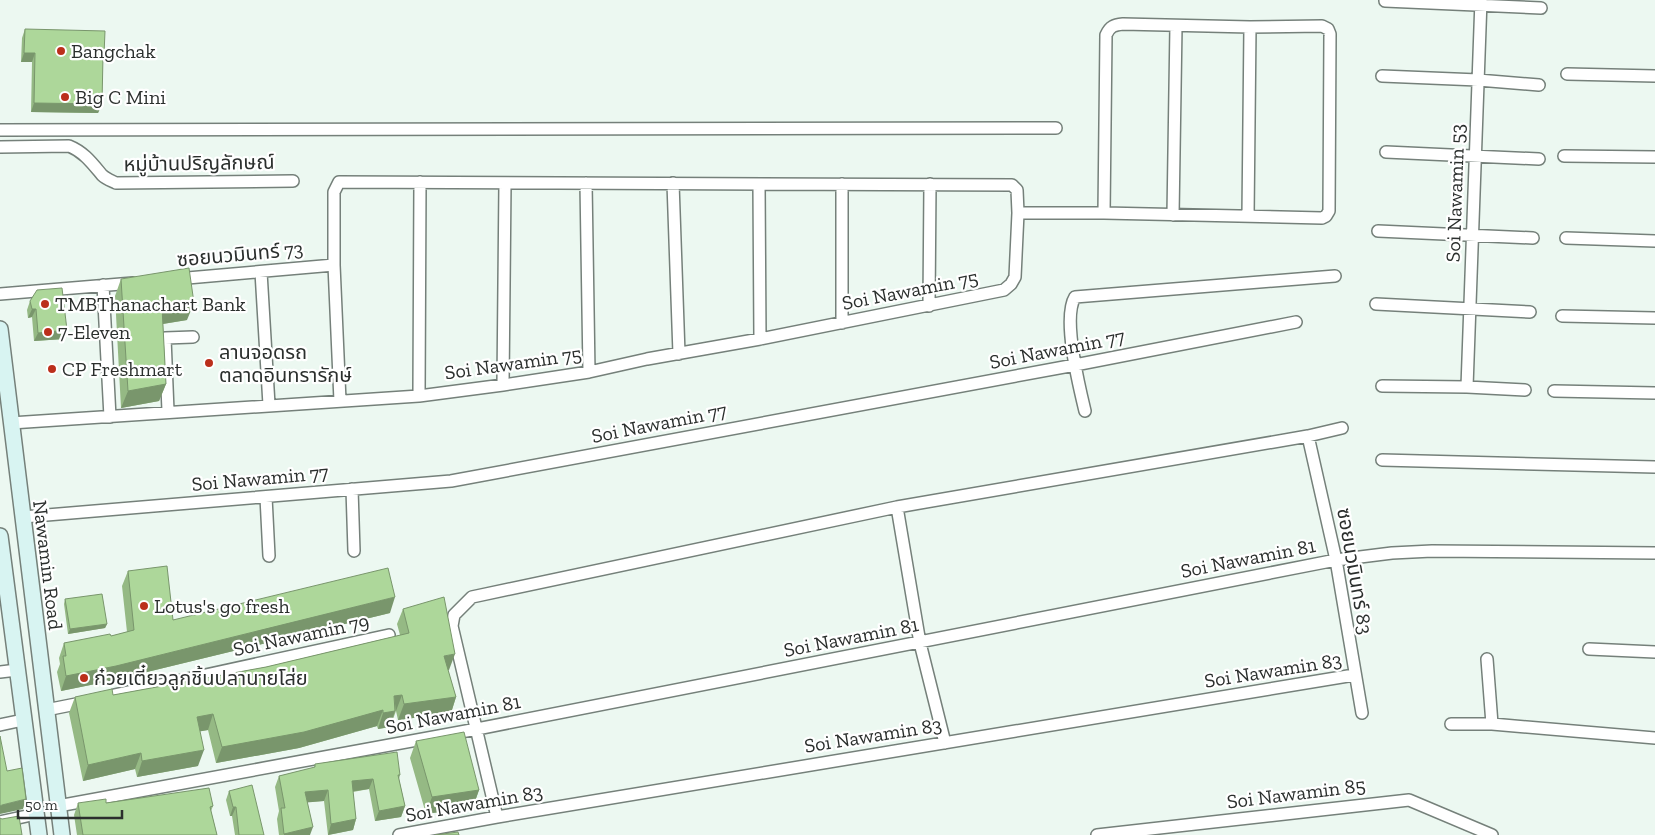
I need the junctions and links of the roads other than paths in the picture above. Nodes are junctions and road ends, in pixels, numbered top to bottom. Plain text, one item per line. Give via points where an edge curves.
1 (1385, 0) edge
2 (1480, 2) edge
3 (1541, 8) dead end
4 (1176, 26) junction
5 (1250, 27) junction
6 (1567, 74) dead end
7 (1382, 76) dead end
8 (1655, 76) edge
9 (1478, 80) junction
10 (1539, 86) dead end
11 (1056, 128) dead end
12 (0, 130) edge
13 (0, 148) edge
14 (1386, 152) dead end
15 (1475, 156) junction
16 (1564, 156) dead end
17 (1655, 157) edge
18 (1539, 159) dead end
19 (293, 180) dead end
20 (420, 182) junction
21 (505, 183) junction
22 (586, 183) junction
23 (673, 183) junction
24 (758, 184) junction
25 (842, 184) junction
26 (930, 184) junction
27 (1104, 213) junction
28 (1018, 214) junction
29 (1173, 215) junction
30 (1248, 216) junction
31 (1378, 231) dead end
32 (1472, 235) junction
33 (1533, 238) dead end
34 (1566, 238) dead end
35 (1655, 240) edge
36 (334, 265) junction
37 (261, 272) junction
38 (1335, 276) dead end
39 (162, 280) edge
40 (142, 282) edge
41 (103, 285) junction
42 (0, 294) edge
43 (1376, 304) dead end
44 (929, 306) junction
45 (1470, 309) junction
46 (1530, 312) dead end
47 (1562, 316) dead end
48 (1655, 318) edge
49 (1296, 322) dead end
50 (842, 323) junction
51 (0, 329) edge
52 (193, 336) dead end
53 (760, 339) junction
54 (679, 354) junction
55 (1075, 365) junction
56 (589, 372) junction
57 (503, 385) junction
58 (1382, 386) dead end
59 (1467, 386) junction
60 (1525, 390) dead end
61 (1554, 391) dead end
62 (1655, 392) edge
63 (419, 396) junction
64 (340, 401) junction
65 (269, 405) junction
66 (1085, 411) dead end
67 (168, 412) junction
68 (110, 417) junction
69 (11, 423) junction
70 (1342, 428) dead end
71 (1308, 436) junction
72 (1382, 460) dead end
73 (1655, 467) edge
74 (352, 489) junction
75 (266, 497) junction
76 (897, 507) junction
77 (23, 517) junction
78 (0, 536) edge
79 (354, 551) dead end
80 (1655, 553) edge
81 (269, 556) dead end
82 (1336, 560) junction
83 (389, 635) dead end
84 (920, 643) junction
85 (1589, 649) dead end
86 (1655, 652) edge
87 (1487, 659) dead end
88 (41, 669) junction
89 (18, 670) junction
90 (0, 672) edge
91 (1354, 675) junction
92 (46, 710) junction
93 (1362, 713) dead end
94 (24, 720) junction
95 (1451, 724) dead end
96 (1492, 724) junction
97 (0, 725) edge
98 (477, 729) junction
99 (1655, 738) edge
100 (945, 743) junction
101 (58, 806) junction
102 (36, 814) junction
103 (497, 817) junction
104 (0, 822) edge
105 (39, 835) edge
106 (62, 835) edge
107 (399, 835) edge
108 (1097, 835) edge
109 (1492, 835) edge

1 - 2 street
2 - 3 street
2 - 9 street, Soi Nawamin 53
4 - 5 street
4 - 27 street via 1114,25 1106,35
4 - 29 street
5 - 30 street
5 - 30 street via 1322,26 1328,29 1329,210 1322,218
6 - 8 street
7 - 9 street
9 - 10 street
9 - 15 street, Soi Nawamin 53
11 - 12 street
13 - 19 street, หมู่บ้านปริญลักษณ์ via 69,146 79,150 103,176 116,183
14 - 15 street
15 - 18 street
15 - 32 street, Soi Nawamin 53
16 - 17 street
20 - 21 street
20 - 36 street via 339,182 334,192
20 - 63 street
21 - 22 street
21 - 57 street
22 - 23 street
22 - 56 street
23 - 24 street
23 - 54 street
24 - 25 street
24 - 53 street
25 - 26 street
25 - 50 street
26 - 28 street via 1012,185 1017,190
26 - 44 street
27 - 28 street
27 - 29 street
28 - 44 street, Soi Nawamin 75 via 1015,277 1011,284 1004,290
29 - 30 street
31 - 32 street
32 - 33 street
32 - 45 street, Soi Nawamin 53
34 - 35 street
36 - 37 street, ซอยนวมินทร์ 73
36 - 64 street
37 - 39 street, ซอยนวมินทร์ 73
37 - 65 street
38 - 55 street via 1075,297 1070,316
40 - 41 street
41 - 42 street
41 - 68 street
43 - 45 street
44 - 50 street, Soi Nawamin 75
45 - 46 street
45 - 59 street, Soi Nawamin 53
47 - 48 street
49 - 55 street, Soi Nawamin 77
50 - 53 street, Soi Nawamin 75
51 - 69 main road, Nawamin Road
52 - 67 street via 165,338
53 - 54 street, Soi Nawamin 75
54 - 56 street, Soi Nawamin 75
55 - 66 street
55 - 74 street, Soi Nawamin 77 via 451,481
56 - 57 street, Soi Nawamin 75
57 - 63 street, Soi Nawamin 75
58 - 59 street
59 - 60 street
61 - 62 street
63 - 64 street, Soi Nawamin 75
64 - 65 street, Soi Nawamin 75
65 - 67 street, Soi Nawamin 75
67 - 68 street, Soi Nawamin 75
68 - 69 street, Soi Nawamin 75
69 - 77 main road, Nawamin Road
70 - 71 street
71 - 76 street
71 - 82 street, ซอยนวมินทร์ 83
72 - 73 street
74 - 75 street, Soi Nawamin 77
74 - 79 street
75 - 77 street, Soi Nawamin 77
75 - 81 street
76 - 84 street
76 - 98 street via 472,597 454,615 452,626
77 - 88 main road, Nawamin Road
78 - 89 main road
80 - 82 street, Soi Nawamin 81 via 1432,551
82 - 84 street, Soi Nawamin 81
82 - 91 street, ซอยนวมินทร์ 83
83 - 92 street, Soi Nawamin 79
84 - 98 street, Soi Nawamin 81
84 - 100 street
85 - 86 street
87 - 96 street
88 - 89 main road
88 - 92 main road, Nawamin Road
89 - 90 street
89 - 94 main road
91 - 93 street, ซอยนวมินทร์ 83
91 - 100 street, Soi Nawamin 83
92 - 101 main road, Nawamin Road
94 - 97 street
94 - 102 main road
95 - 96 street
96 - 99 street
98 - 101 street, Soi Nawamin 81
98 - 103 street
100 - 103 street, Soi Nawamin 83
101 - 106 main road, Nawamin Road
102 - 104 street
102 - 105 main road
103 - 107 street, Soi Nawamin 83
108 - 109 street, Soi Nawamin 85 via 1408,800

